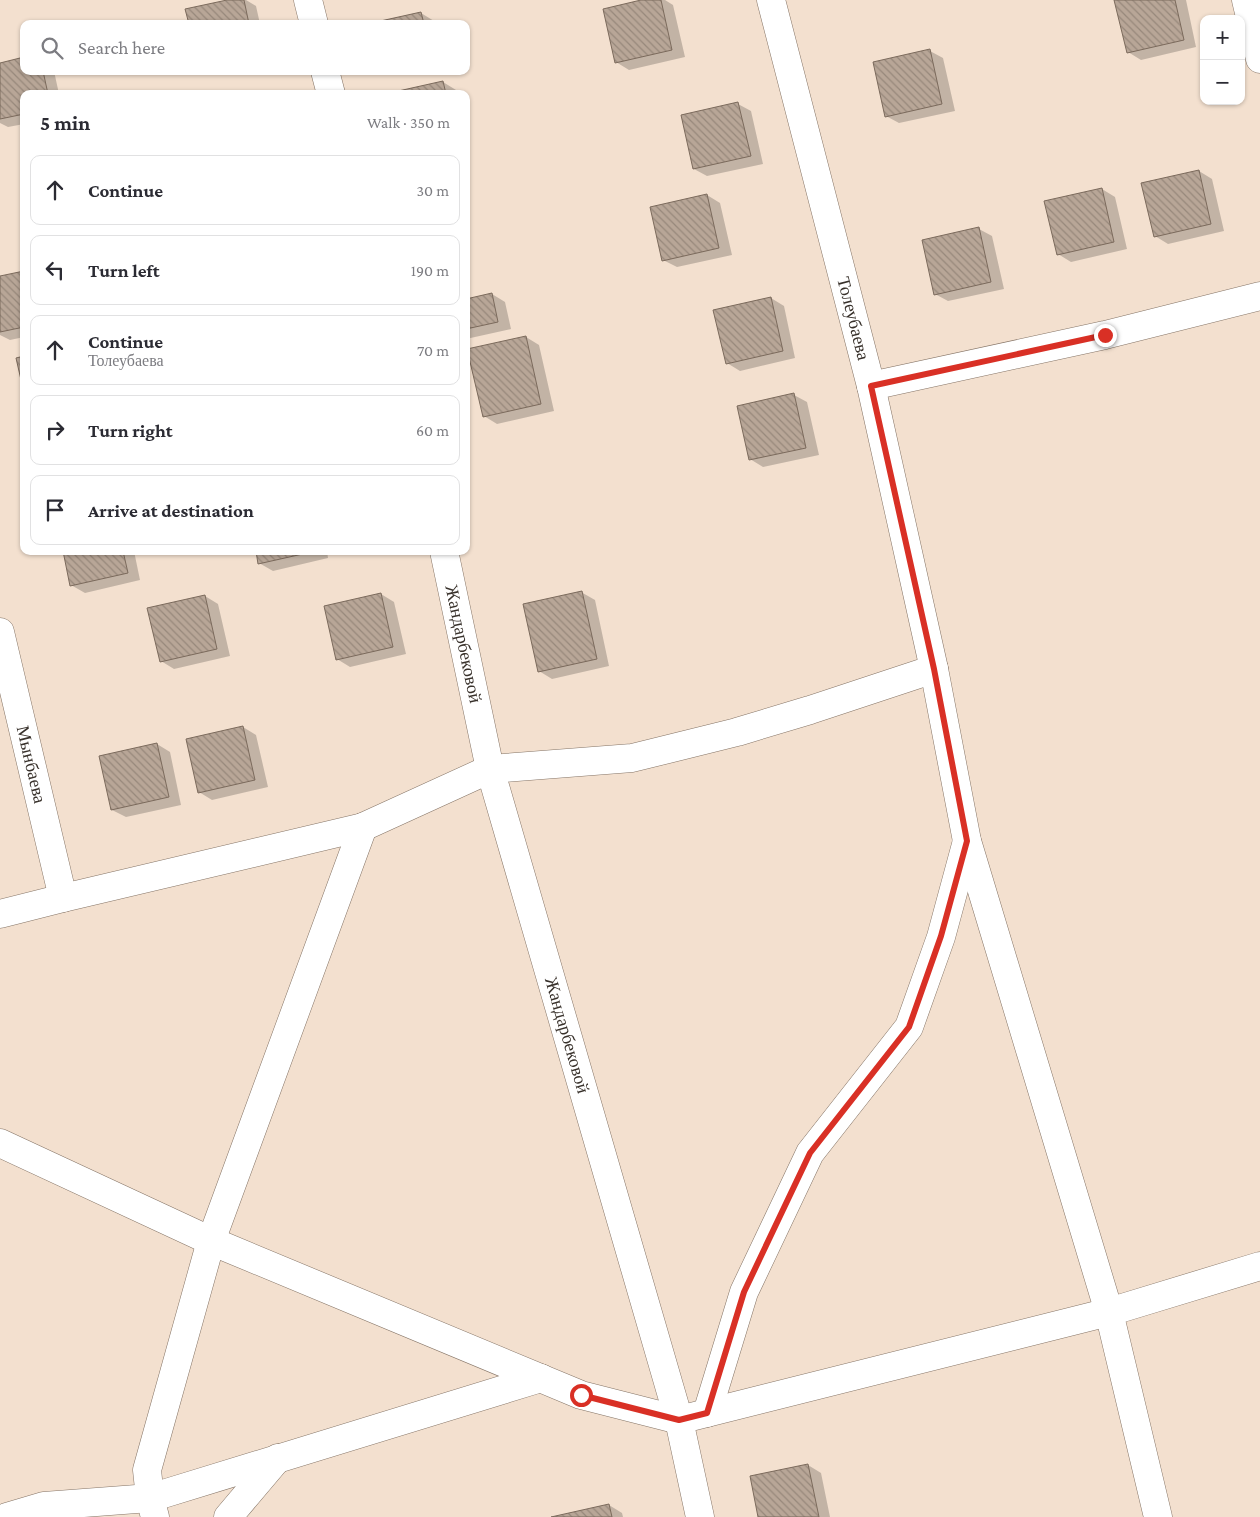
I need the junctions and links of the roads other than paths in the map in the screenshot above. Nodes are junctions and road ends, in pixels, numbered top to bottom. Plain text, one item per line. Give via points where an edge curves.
1 (308, 0) edge
2 (771, 0) edge
3 (1246, 0) edge
4 (313, 20) edge
5 (1260, 59) edge
6 (327, 75) edge
7 (330, 90) edge
8 (1260, 296) edge
9 (871, 386) junction
10 (445, 555) edge
11 (0, 632) edge
12 (934, 669) junction
13 (490, 769) junction
14 (363, 827) junction
15 (967, 841) junction
16 (63, 898) junction
17 (0, 914) edge
18 (0, 1143) edge
19 (211, 1241) junction
20 (1260, 1266) edge
21 (1109, 1312) junction
22 (541, 1378) junction
23 (707, 1413) junction
24 (679, 1420) junction
25 (278, 1458) junction
26 (152, 1507) edge
27 (7, 1517) edge
28 (228, 1517) edge
29 (700, 1517) edge
30 (1158, 1517) edge

1 - 4 street
2 - 9 street, Толеубаева
3 - 5 street
6 - 7 street
8 - 9 street via 1105,335
9 - 12 street, Толеубаева
10 - 13 street, Жандарбековой
11 - 16 street, Мынбаева
12 - 13 street via 746,729 632,758
12 - 15 street, Толеубаева
13 - 14 street
13 - 24 street, Жандарбековой
14 - 16 street
14 - 19 street
15 - 21 street, Толеубаева
15 - 23 street via 941,936 909,1027 810,1153 744,1292
16 - 17 street
18 - 19 street
19 - 22 street
19 - 26 street via 147,1470
20 - 21 street
21 - 23 street
21 - 30 street, Толеубаева
22 - 24 street via 581,1395
22 - 25 street
23 - 24 street
24 - 29 street, Жандарбековой
25 - 26 street
25 - 28 street
26 - 27 street via 44,1506

